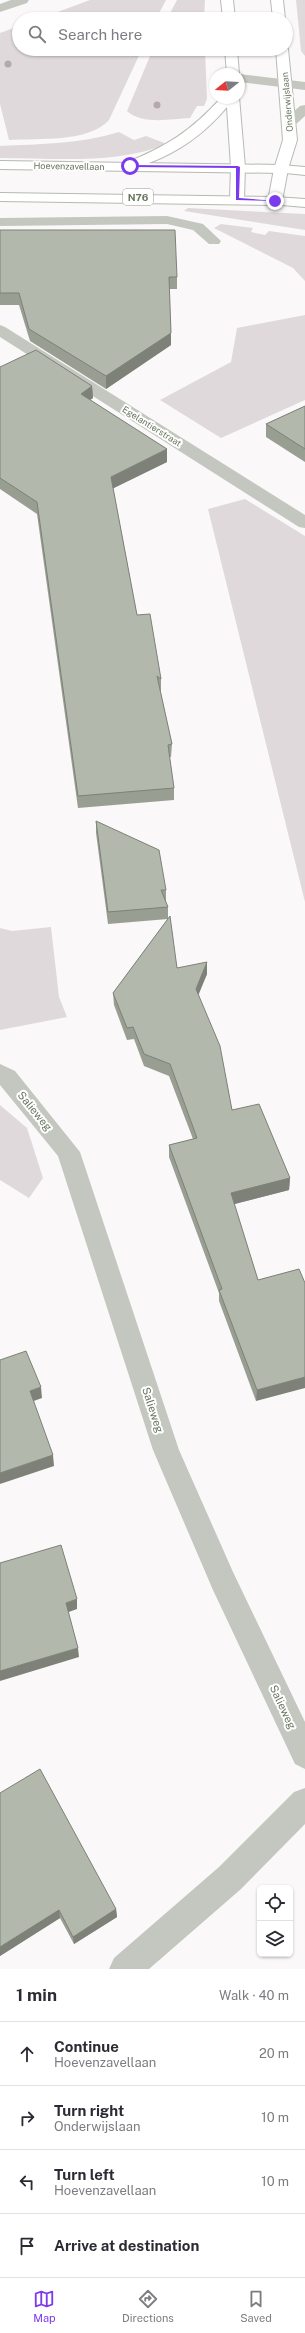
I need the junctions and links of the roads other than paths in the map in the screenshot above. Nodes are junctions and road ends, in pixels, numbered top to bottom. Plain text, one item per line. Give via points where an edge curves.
1 (23, 0) edge
2 (227, 0) edge
3 (277, 0) edge
4 (0, 8) edge
5 (228, 12) edge
6 (278, 12) edge
7 (232, 56) edge
8 (283, 56) edge
9 (233, 68) edge
10 (245, 79) edge
11 (285, 82) junction
12 (305, 86) edge
13 (222, 104) edge
14 (233, 104) edge
15 (305, 109) edge
16 (289, 123) junction
17 (0, 165) edge
18 (130, 166) junction
19 (238, 167) junction
20 (281, 169) junction
21 (305, 171) edge
22 (0, 197) edge
23 (237, 199) junction
24 (275, 201) junction
25 (305, 203) edge
26 (0, 222) edge
27 (214, 241) dead end
28 (0, 330) edge
29 (305, 523) edge
30 (0, 1073) edge
31 (305, 1754) edge
32 (305, 1803) edge
33 (125, 1969) edge

1 - 4 street
2 - 5 main road
3 - 6 main road
7 - 9 main road
8 - 11 main road, Onderwijslaan
10 - 11 street
11 - 12 street
11 - 16 main road, Onderwijslaan
13 - 18 main road via 193,136 175,148
14 - 19 main road
15 - 16 street
16 - 20 main road, Onderwijslaan via 295,143
17 - 18 main road, Hoevenzavellaan
18 - 19 main road, Hoevenzavellaan
19 - 20 main road, Hoevenzavellaan
19 - 23 main road
20 - 21 main road, Hoevenzavellaan
20 - 24 main road, Onderwijslaan
22 - 23 main road, N76
23 - 24 main road, N76
24 - 25 main road, N76
26 - 27 street via 167,220 189,222 203,228
28 - 29 street, Egelantierstraat
30 - 31 street, Salieweg via 7,1077 68,1152 166,1450 223,1581
32 - 33 street via 230,1878

